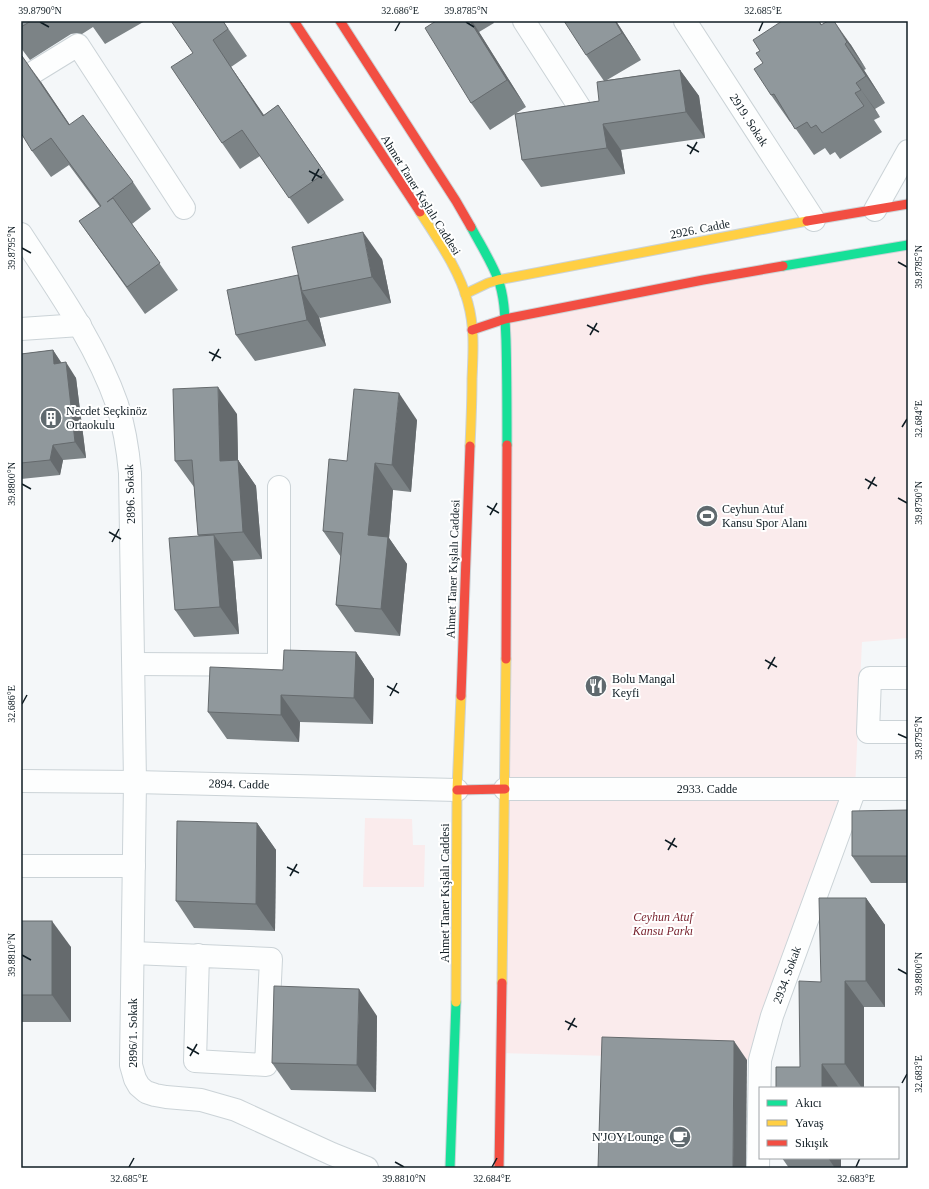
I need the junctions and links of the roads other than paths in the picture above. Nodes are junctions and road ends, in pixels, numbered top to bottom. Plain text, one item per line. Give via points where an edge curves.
1 (294, 21) edge
2 (340, 21) edge
3 (524, 21) edge
4 (685, 21) edge
5 (21, 80) edge
6 (580, 108) edge
7 (908, 151) edge
8 (908, 204) edge
9 (184, 208) dead end
10 (875, 210) junction
11 (814, 220) junction
12 (21, 234) edge
13 (908, 245) edge
14 (498, 280) junction
15 (465, 294) junction
16 (505, 319) junction
17 (80, 325) junction
18 (21, 329) edge
19 (472, 330) junction
20 (279, 487) dead end
21 (134, 664) junction
22 (908, 678) edge
23 (908, 732) edge
24 (21, 781) edge
25 (135, 782) junction
26 (505, 789) junction
27 (855, 789) junction
28 (908, 789) edge
29 (457, 790) junction
30 (21, 866) edge
31 (134, 866) junction
32 (133, 953) junction
33 (198, 955) junction
34 (760, 1087) edge
35 (759, 1114) edge
36 (367, 1168) edge
37 (450, 1168) edge
38 (498, 1168) edge
39 (758, 1168) edge

1 - 15 street, Ahmet Taner Kışlalı Caddesi via 426,221
2 - 14 street, Ahmet Taner Kışlalı Caddesi via 456,201
3 - 6 street
4 - 11 street, 2919. Sokak
5 - 9 street via 78,45
7 - 10 street
8 - 10 street, 2926. Cadde
10 - 11 street, 2926. Cadde
11 - 14 street, 2926. Cadde
12 - 17 street, 2896. Sokak
13 - 16 street via 703,280
14 - 15 street, 2926. Cadde
14 - 16 street, Ahmet Taner Kışlalı Caddesi
15 - 19 street, Ahmet Taner Kışlalı Caddesi
16 - 19 street
16 - 26 street, Ahmet Taner Kışlalı Caddesi
17 - 18 street
17 - 21 street, 2896. Sokak via 117,405 128,450
19 - 29 street, Ahmet Taner Kışlalı Caddesi via 473,365
20 - 21 street via 279,665
21 - 25 street, 2896. Sokak
22 - 23 street via 870,678 868,732
24 - 25 street, 2894. Cadde
25 - 29 street, 2894. Cadde
25 - 31 street, 2896/1. Sokak
26 - 27 street, 2933. Cadde
26 - 29 street
26 - 38 street, Ahmet Taner Kışlalı Caddesi
27 - 28 street, 2933. Cadde
27 - 34 street, 2934. Sokak via 772,1016 760,1060
29 - 37 street, Ahmet Taner Kışlalı Caddesi via 456,993
30 - 31 street
31 - 32 street, 2896/1. Sokak
32 - 33 street
32 - 36 street, 2896/1. Sokak via 131,1065 139,1086 155,1095 201,1100 236,1110
33 - 33 street via 271,959 266,1065 195,1061
35 - 39 street, 2934. Sokak

